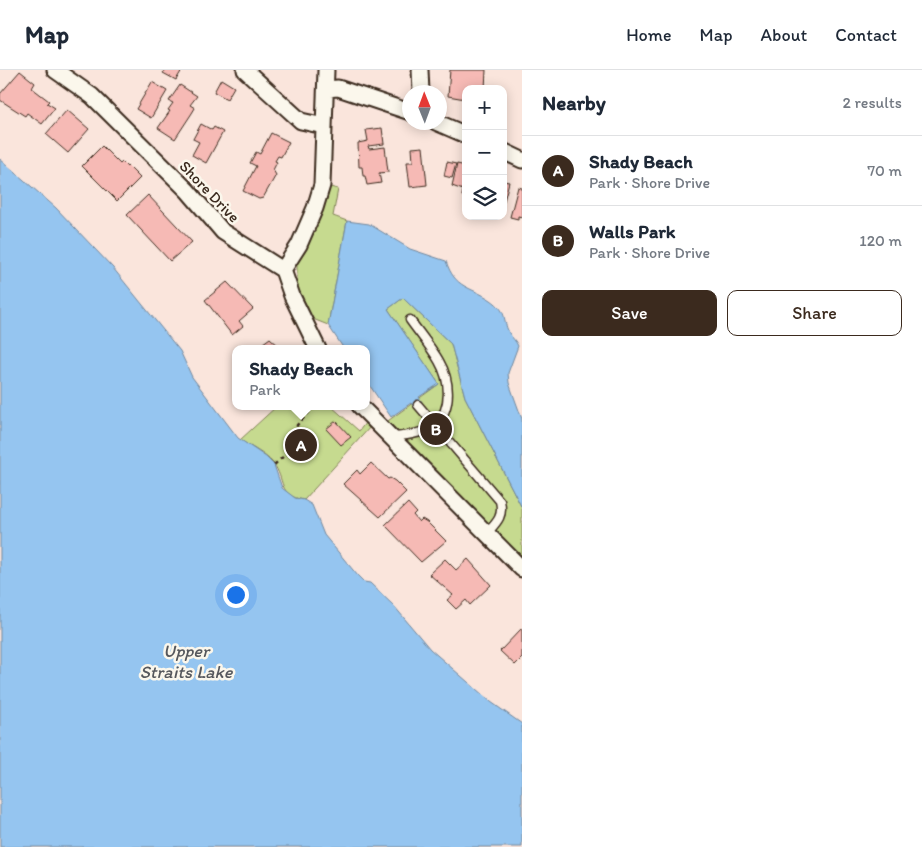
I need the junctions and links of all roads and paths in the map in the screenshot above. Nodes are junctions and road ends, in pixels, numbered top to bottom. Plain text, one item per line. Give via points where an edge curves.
1 (55, 70) edge
2 (245, 70) edge
3 (326, 70) edge
4 (420, 70) edge
5 (421, 85) edge
6 (326, 89) junction
7 (402, 109) edge
8 (324, 126) junction
9 (447, 127) edge
10 (462, 133) edge
11 (507, 154) edge
12 (522, 160) edge
13 (283, 270) junction
14 (410, 320) dead end
15 (316, 345) edge
16 (418, 405) dead end
17 (311, 410) edge
18 (364, 410) edge
19 (434, 426) junction
20 (390, 438) junction
21 (274, 465) dead end
22 (486, 534) junction
23 (522, 569) edge

1 - 13 street, Shore Drive via 98,102 188,191 223,232
2 - 8 street via 301,121
3 - 6 street
4 - 5 street
6 - 7 street via 338,88
6 - 8 street
8 - 13 street via 325,157 320,192 299,245
9 - 10 street
11 - 12 street
13 - 15 street
14 - 19 lane via 440,362 449,387 445,413
16 - 19 lane
17 - 21 path via 298,425 296,445
18 - 20 street
19 - 20 lane
19 - 22 lane via 500,501 500,519
20 - 22 street
22 - 23 street

